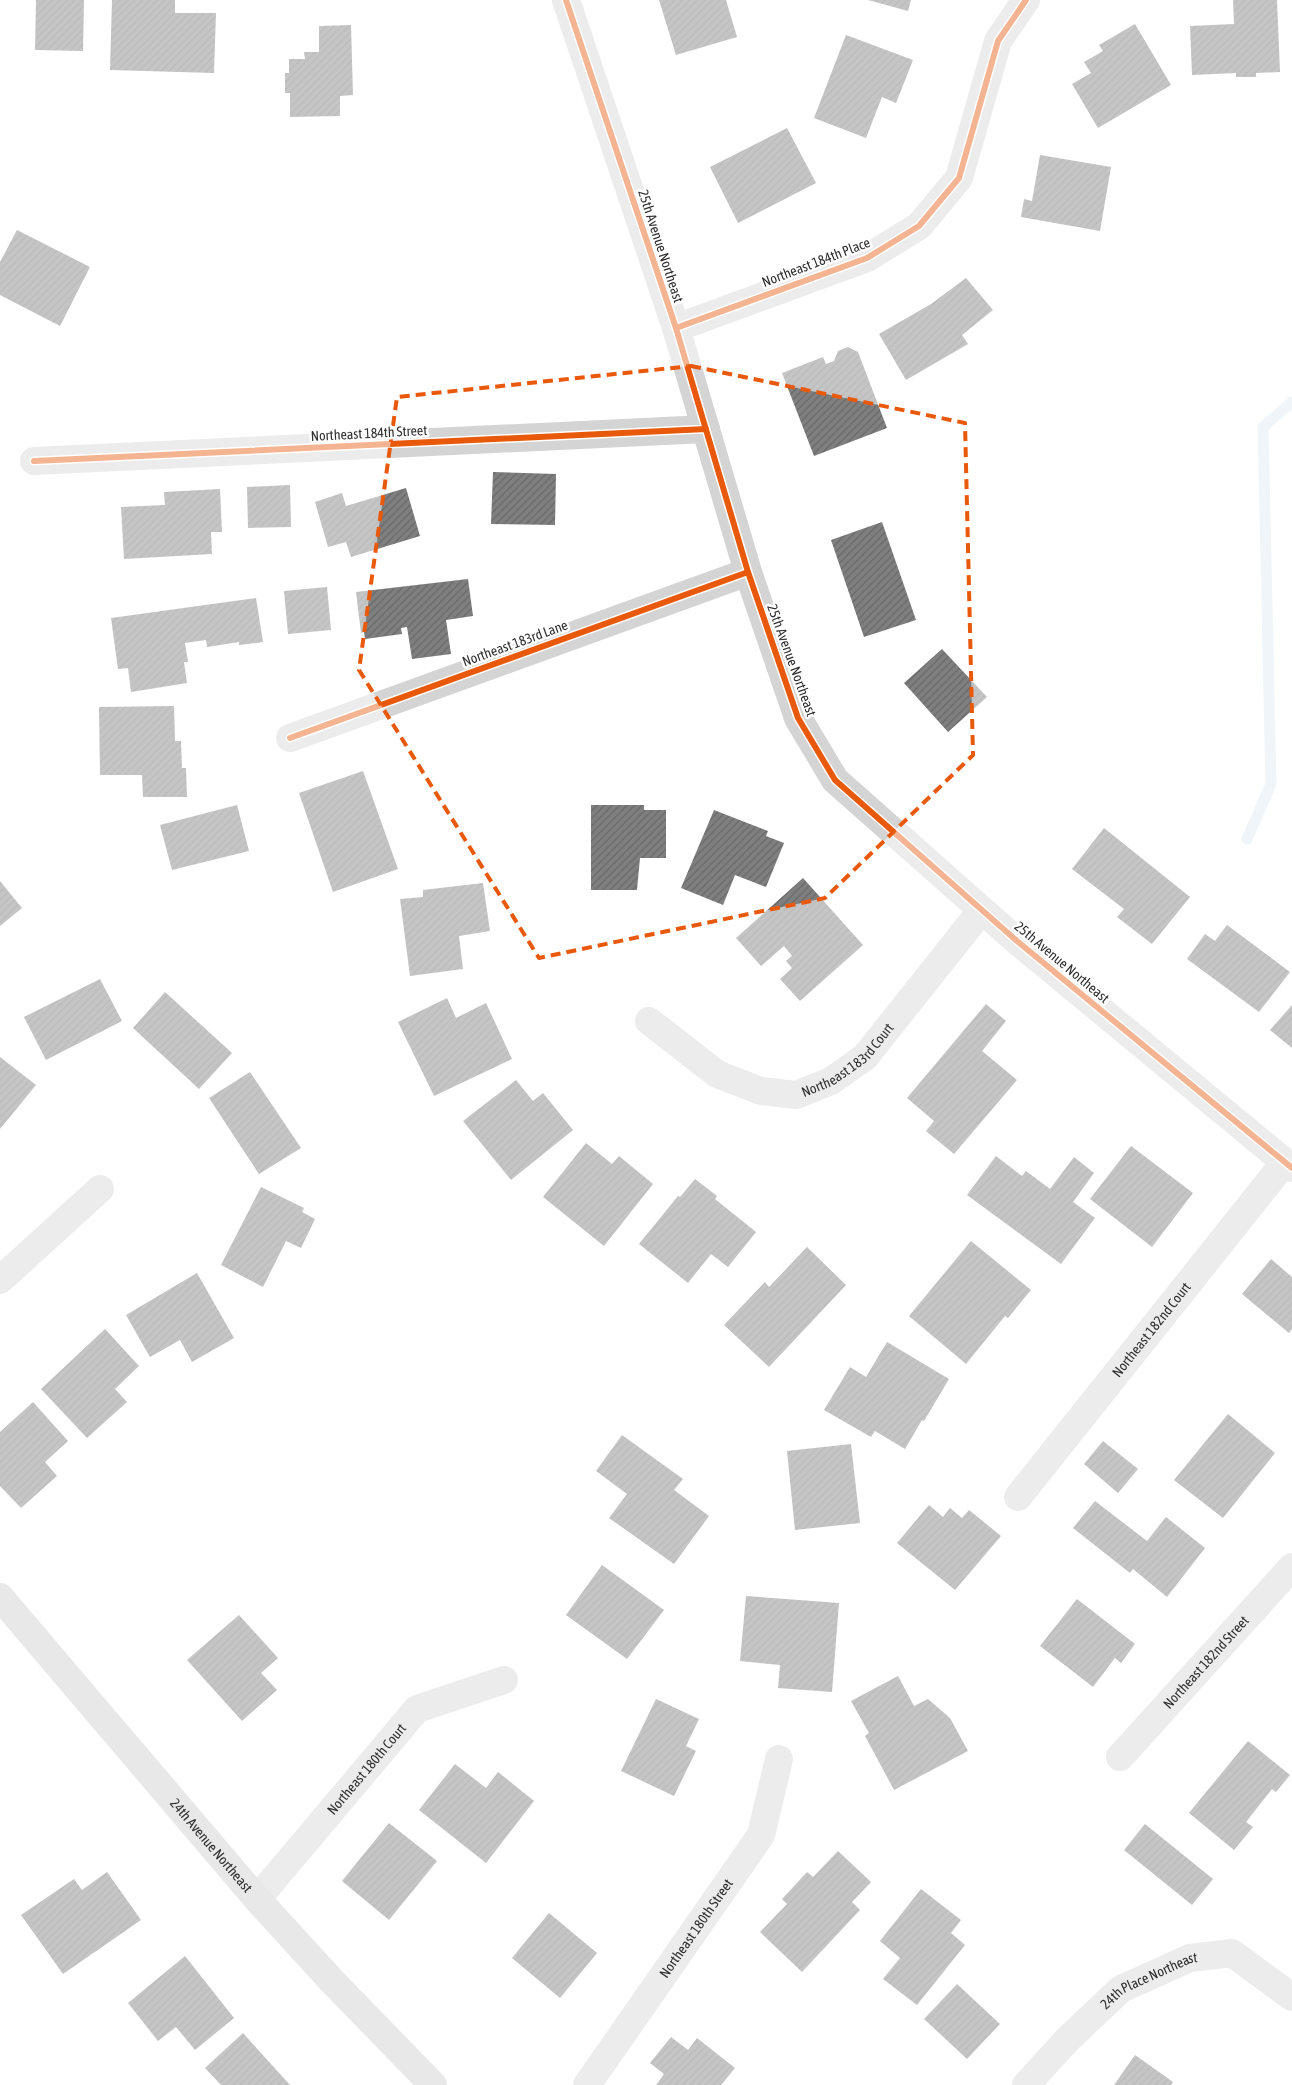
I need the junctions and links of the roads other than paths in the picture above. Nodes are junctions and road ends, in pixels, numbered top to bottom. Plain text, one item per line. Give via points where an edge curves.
1 (566, 0) edge
2 (1026, 0) edge
3 (676, 328) junction
4 (706, 429) junction
5 (34, 461) dead end
6 (748, 572) junction
7 (290, 738) dead end
8 (981, 912) junction
9 (649, 1021) dead end
10 (1288, 1165) edge
11 (100, 1188) dead end
12 (0, 1280) edge
13 (1018, 1497) dead end
14 (1292, 1567) edge
15 (0, 1597) edge
16 (504, 1680) dead end
17 (1120, 1757) dead end
18 (779, 1759) dead end
19 (257, 1898) junction
20 (1292, 1998) edge
21 (433, 2085) edge
22 (587, 2085) edge
23 (1026, 2085) edge

1 - 3 street, 25th Avenue Northeast
2 - 3 street, Northeast 184th Place via 998,40 959,178 919,226 866,258
3 - 4 street, 25th Avenue Northeast
4 - 5 street, Northeast 184th Street
4 - 6 street, 25th Avenue Northeast
6 - 7 street, Northeast 183rd Lane
6 - 8 street, 25th Avenue Northeast via 798,718 835,780
8 - 9 street, Northeast 183rd Court via 865,1058 830,1081 796,1095 761,1091 717,1074
8 - 10 street, 25th Avenue Northeast
10 - 13 street, Northeast 182nd Court
11 - 12 street
14 - 17 street, Northeast 182nd Street
15 - 19 main road, 24th Avenue Northeast
16 - 19 street, Northeast 180th Court via 417,1709
18 - 22 street, Northeast 180th Street via 761,1835
19 - 21 main road, 24th Avenue Northeast
20 - 23 street, 24th Place Northeast via 1232,1953 1190,1958 1121,1989 1068,2039

